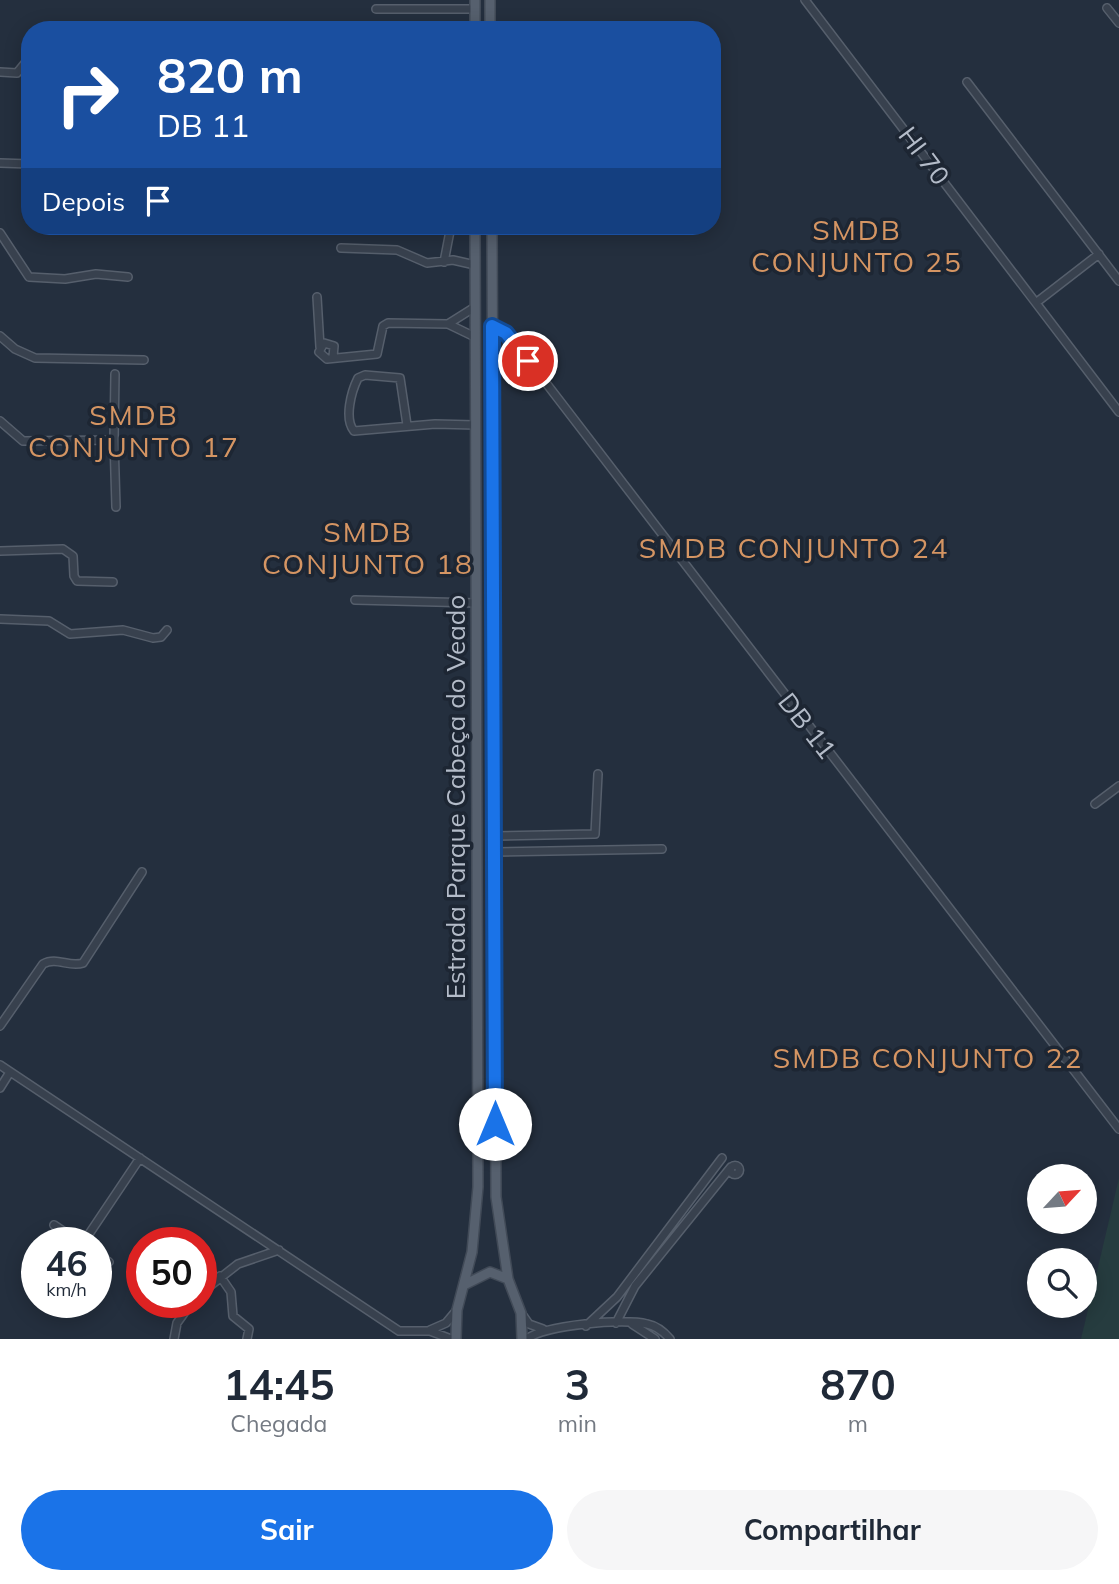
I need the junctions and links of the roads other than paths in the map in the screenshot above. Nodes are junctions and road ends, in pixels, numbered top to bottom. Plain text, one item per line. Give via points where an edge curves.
1 (490, 0) edge
2 (805, 0) edge
3 (475, 4) edge
4 (1107, 8) dead end
5 (376, 9) dead end
6 (490, 21) edge
7 (1119, 23) edge
8 (21, 68) edge
9 (0, 72) edge
10 (967, 82) dead end
11 (0, 163) edge
12 (21, 164) edge
13 (0, 233) edge
14 (449, 235) edge
15 (475, 235) edge
16 (492, 235) edge
17 (341, 248) dead end
18 (1099, 254) junction
19 (444, 262) junction
20 (475, 265) junction
21 (128, 277) dead end
22 (1119, 281) edge
23 (317, 297) dead end
24 (1037, 302) junction
25 (475, 307) junction
26 (448, 324) junction
27 (492, 326) junction
28 (0, 336) edge
29 (475, 337) junction
30 (144, 360) dead end
31 (115, 374) dead end
32 (1119, 412) edge
33 (0, 421) edge
34 (407, 425) junction
35 (475, 425) junction
36 (114, 440) junction
37 (475, 443) junction
38 (493, 444) junction
39 (116, 507) dead end
40 (0, 551) edge
41 (113, 582) dead end
42 (355, 600) dead end
43 (477, 603) junction
44 (0, 619) edge
45 (167, 630) dead end
46 (598, 774) dead end
47 (1119, 786) edge
48 (1096, 804) dead end
49 (493, 836) junction
50 (662, 849) dead end
51 (494, 852) junction
52 (142, 872) dead end
53 (0, 1026) edge
54 (0, 1065) edge
55 (10, 1072) junction
56 (0, 1087) edge
57 (1119, 1129) edge
58 (139, 1158) junction
59 (722, 1158) dead end
60 (734, 1170) dead end
61 (54, 1225) dead end
62 (57, 1227) edge
63 (92, 1227) edge
64 (279, 1250) junction
65 (220, 1276) junction
66 (217, 1279) edge
67 (508, 1279) junction
68 (466, 1284) junction
69 (457, 1310) junction
70 (521, 1313) junction
71 (181, 1318) edge
72 (629, 1322) junction
73 (617, 1323) junction
74 (586, 1326) junction
75 (547, 1329) junction
76 (429, 1331) junction
77 (174, 1339) edge
78 (247, 1339) edge
79 (454, 1339) edge
80 (525, 1339) edge
81 (655, 1339) edge
82 (670, 1339) edge

1 - 6 main road
2 - 24 street, HI 70
3 - 5 street
4 - 7 street
8 - 9 street via 17,73
10 - 18 street
11 - 12 street
13 - 21 street via 29,278
14 - 19 street
15 - 20 main road, Estrada Parque Cabeça do Veado
16 - 27 main road, Estrada Parque Cabeça do Veado
17 - 19 street via 397,250 428,263
18 - 22 street
18 - 24 street
19 - 20 street
20 - 25 main road, Estrada Parque Cabeça do Veado
23 - 26 street via 320,347 329,342 334,346 333,357 377,354 388,323
24 - 32 street, HI 70
25 - 26 street
25 - 29 main road, Estrada Parque Cabeça do Veado
26 - 29 street
27 - 38 main road, Estrada Parque Cabeça do Veado
27 - 57 street, DB 11 via 513,340
28 - 30 street via 35,358
29 - 35 main road, Estrada Parque Cabeça do Veado
31 - 36 street
33 - 36 street via 23,441
34 - 34 street via 364,432 352,429 350,407 358,378 400,378
34 - 35 street
35 - 37 main road, Estrada Parque Cabeça do Veado
36 - 39 street
37 - 38 main road
37 - 43 main road, Estrada Parque Cabeça do Veado
38 - 49 main road, Estrada Parque Cabeça do Veado
40 - 41 street via 63,549 73,556 77,581
42 - 43 street
43 - 68 main road, Estrada Parque Cabeça do Veado via 478,1187
44 - 45 street via 49,621 70,634 132,631 153,638
46 - 49 street via 596,834
47 - 48 street
49 - 51 main road, Estrada Parque Cabeça do Veado
50 - 51 street
51 - 67 main road, Estrada Parque Cabeça do Veado via 496,1198
52 - 53 street via 85,961 43,964
54 - 55 street
55 - 56 street
55 - 58 street
58 - 63 street
58 - 64 street
59 - 74 street via 617,1297
60 - 73 street via 723,1176 635,1286
61 - 62 street
64 - 65 street via 238,1264
64 - 76 street via 399,1331
65 - 66 street
65 - 78 street via 231,1292 233,1316 249,1329
67 - 68 main road via 490,1272
67 - 70 main road, Estrada Parque Cabeça do Veado
68 - 69 main road, Estrada Parque Cabeça do Veado
69 - 76 street via 446,1323
69 - 79 main road, Estrada Parque Cabeça do Veado
70 - 75 street via 529,1324
70 - 80 main road, Estrada Parque Cabeça do Veado
71 - 77 street
72 - 73 street
72 - 81 street
72 - 82 street via 653,1325
73 - 74 street
74 - 75 street
75 - 80 street
76 - 79 street

